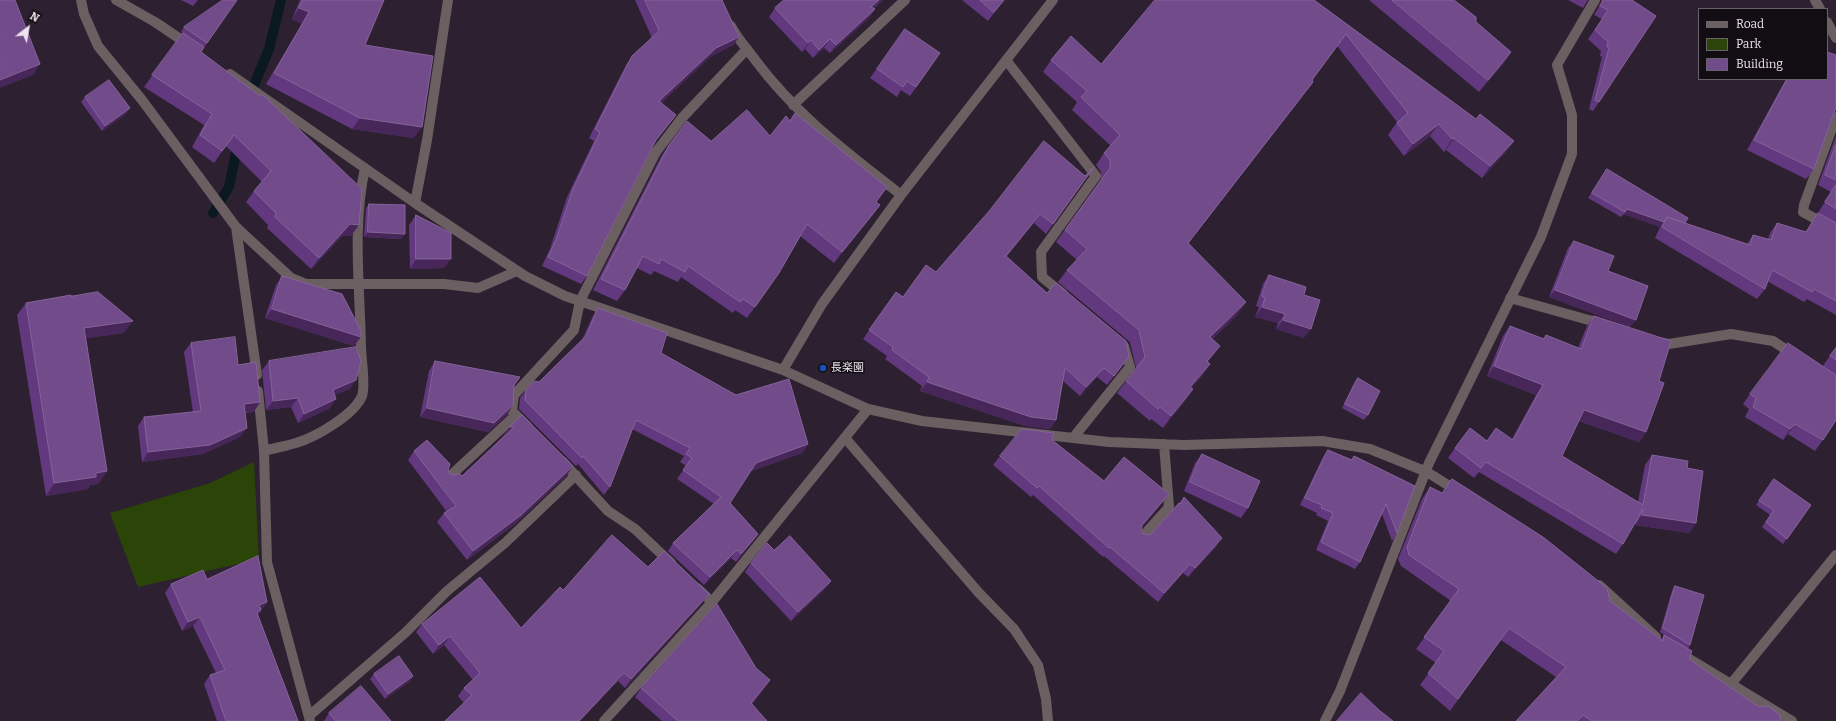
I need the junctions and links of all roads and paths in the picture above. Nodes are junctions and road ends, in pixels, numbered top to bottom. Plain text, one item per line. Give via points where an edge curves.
1 (81, 0) edge
2 (116, 0) edge
3 (448, 0) edge
4 (905, 0) edge
5 (1053, 0) edge
6 (1595, 0) edge
7 (728, 18) edge
8 (1828, 24) edge
9 (1836, 38) edge
10 (747, 48) junction
11 (198, 52) edge
12 (1006, 60) junction
13 (223, 69) edge
14 (793, 105) junction
15 (1836, 117) edge
16 (365, 168) junction
17 (901, 195) junction
18 (415, 203) junction
19 (236, 227) junction
20 (1836, 230) edge
21 (517, 271) junction
22 (358, 283) junction
23 (1510, 298) junction
24 (580, 301) junction
25 (1072, 302) edge
26 (1613, 329) edge
27 (1114, 337) edge
28 (1648, 339) edge
29 (1804, 362) edge
30 (783, 370) junction
31 (868, 410) junction
32 (516, 415) junction
33 (538, 437) edge
34 (1073, 438) junction
35 (846, 439) junction
36 (1164, 444) junction
37 (264, 450) junction
38 (554, 453) edge
39 (1427, 472) junction
40 (576, 475) junction
41 (448, 478) edge
42 (1469, 499) edge
43 (1141, 538) edge
44 (1836, 555) edge
45 (678, 571) edge
46 (1592, 579) edge
47 (690, 581) edge
48 (712, 602) junction
49 (1731, 684) junction
50 (310, 718) edge
51 (1787, 719) edge
52 (604, 721) edge
53 (1048, 721) edge
54 (1325, 721) edge

1 - 19 street via 84,14 98,46 142,100
2 - 11 street via 155,22
3 - 18 street
4 - 14 street
5 - 12 street
6 - 23 street via 1557,65 1572,116 1572,154 1540,236
7 - 10 street via 733,30
8 - 9 street
10 - 14 street via 776,88
10 - 24 street via 682,118 656,152
12 - 17 street
12 - 25 street via 1096,176 1041,252 1042,277
13 - 16 street
14 - 17 street via 816,127
15 - 20 street via 1803,212
16 - 18 street
16 - 22 street via 360,187 357,228
17 - 30 street via 822,304
18 - 21 street
19 - 22 street via 291,278 306,284
19 - 37 street via 254,351
21 - 22 street via 478,288 444,284
21 - 24 street
22 - 37 street via 362,395 352,410 335,423 297,443
23 - 26 street via 1601,323
23 - 39 street via 1429,463
24 - 30 street
24 - 32 street via 574,330 514,395 512,411
27 - 34 street via 1126,347 1130,367
28 - 29 street via 1668,344 1731,334 1773,341
30 - 31 street
31 - 34 street via 922,421
31 - 35 street
32 - 33 street
32 - 41 street
34 - 36 street
35 - 48 street
35 - 53 street via 979,593 1014,629 1038,665
36 - 39 street via 1322,441 1370,449
36 - 43 street via 1168,507
37 - 50 street via 267,562
38 - 40 street
39 - 42 street
39 - 54 street via 1340,692
40 - 45 street via 608,511 634,529
40 - 50 street via 505,543 447,591
44 - 49 street
46 - 49 street via 1664,644
47 - 48 street
48 - 52 street
49 - 51 street

